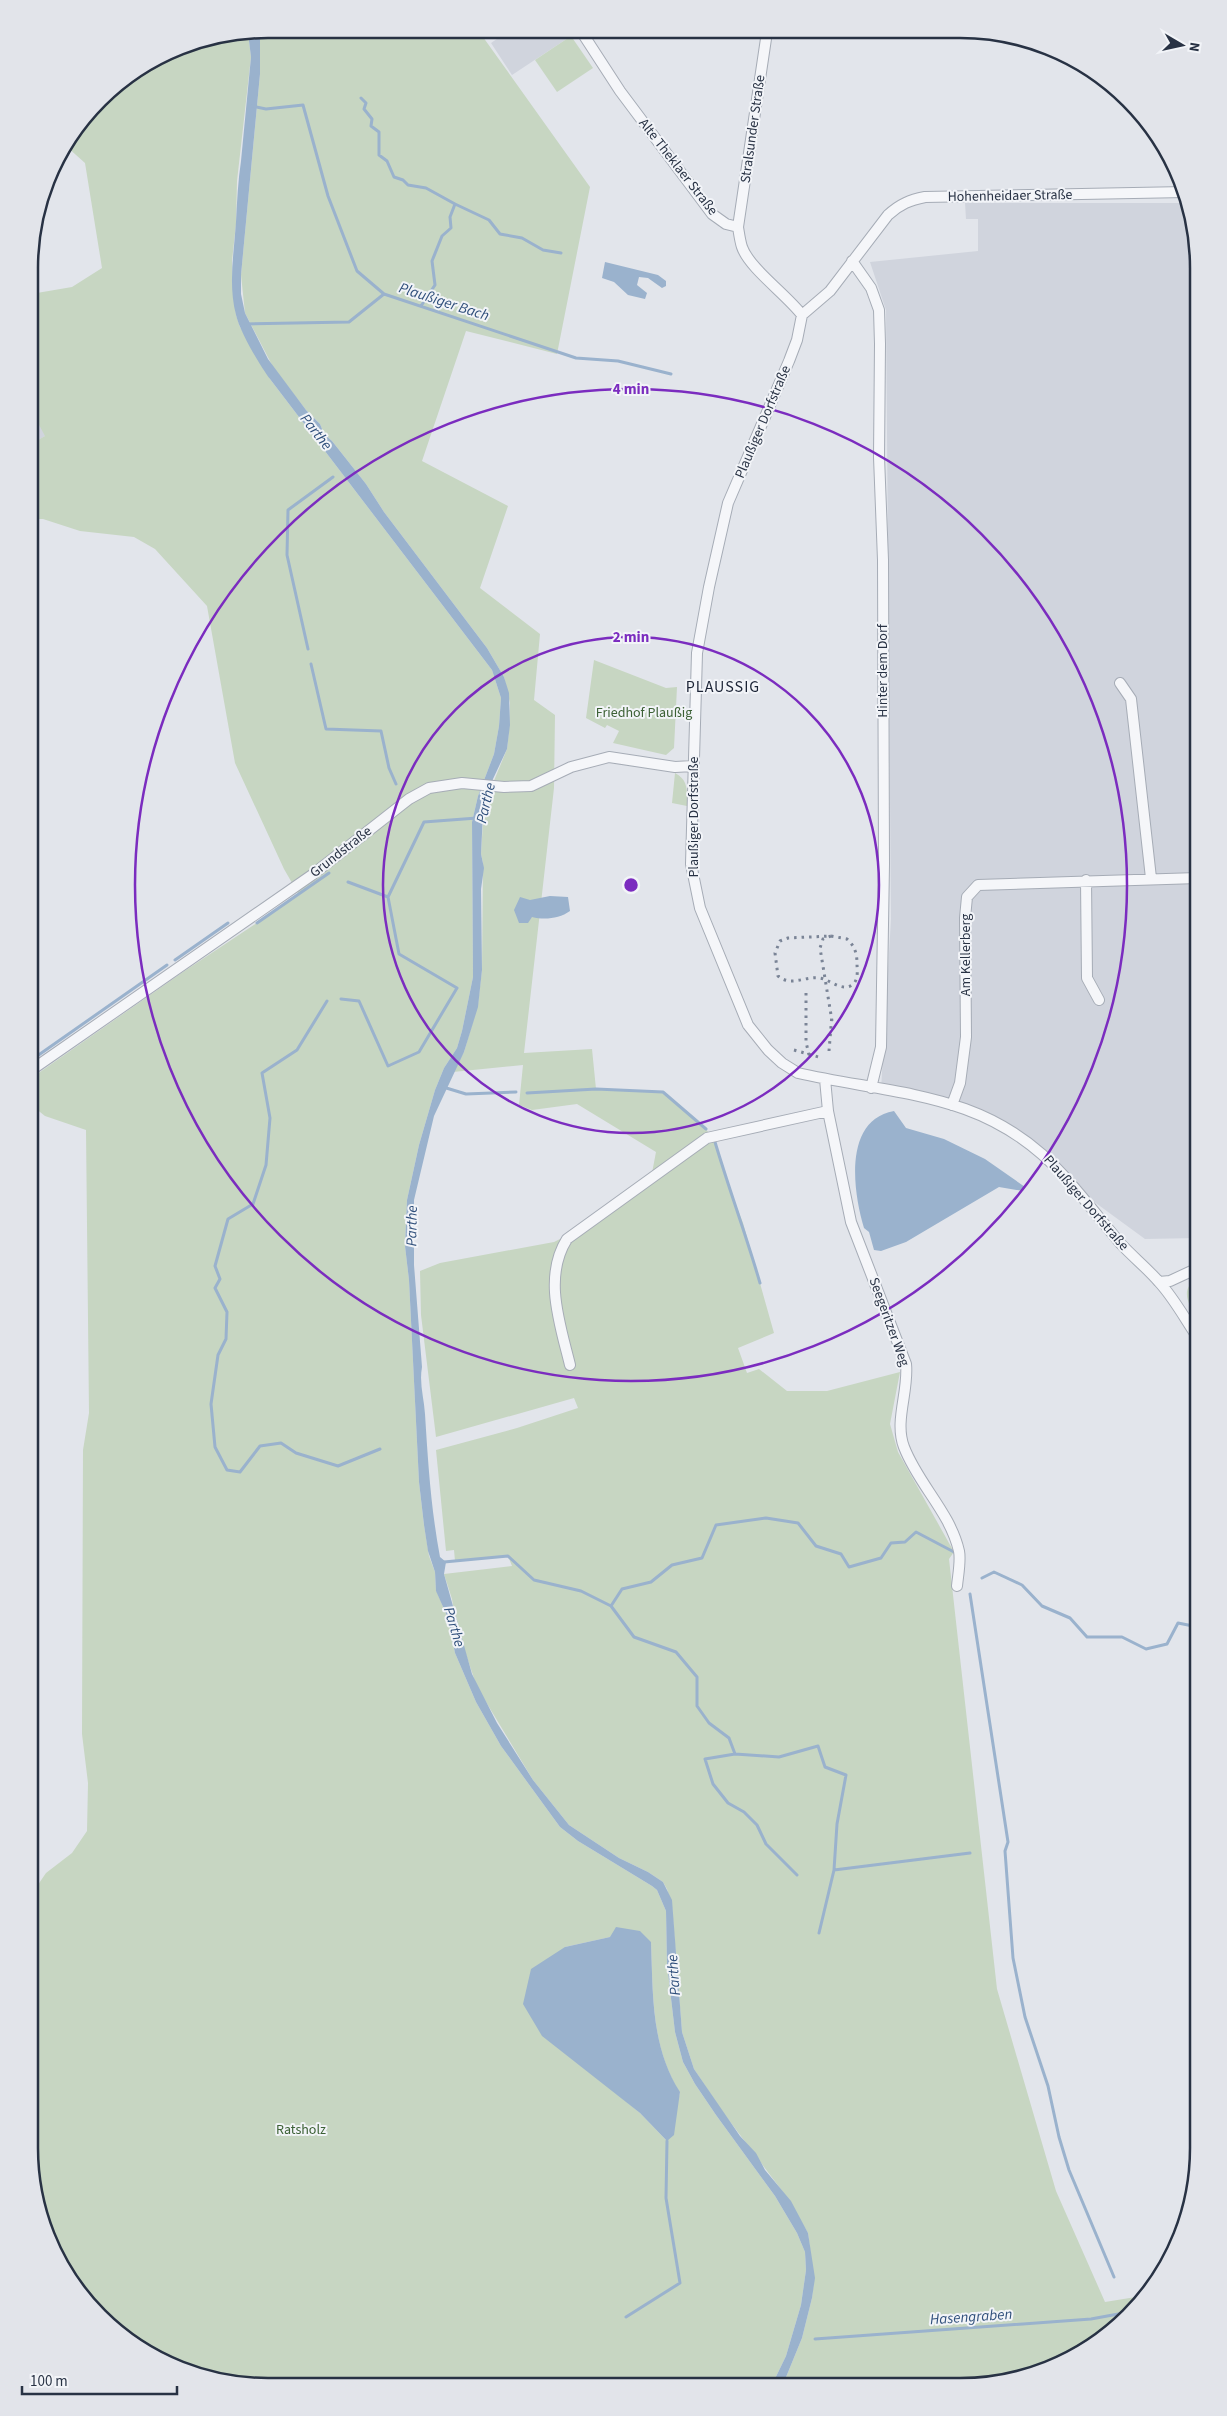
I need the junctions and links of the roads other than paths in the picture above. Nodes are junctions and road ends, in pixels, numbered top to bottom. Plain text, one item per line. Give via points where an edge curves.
1 (586, 38) edge
2 (766, 38) edge
3 (1176, 192) edge
4 (738, 227) junction
5 (855, 257) junction
6 (802, 315) junction
7 (1120, 683) dead end
8 (693, 766) junction
9 (1151, 878) junction
10 (1190, 878) edge
11 (1086, 880) junction
12 (1099, 1000) dead end
13 (37, 1066) edge
14 (825, 1079) junction
15 (872, 1088) junction
16 (952, 1105) junction
17 (828, 1111) junction
18 (1190, 1272) edge
19 (1160, 1282) junction
20 (1190, 1326) edge
21 (570, 1365) dead end
22 (958, 1586) dead end

1 - 4 street, Alte Theklaer Straße via 620,91 712,214 726,224
2 - 4 street, Stralsunder Straße
3 - 5 street, Hohenheidaer Straße via 925,197 898,206
4 - 6 street via 742,247 749,258
5 - 6 street via 824,298
5 - 15 street, Hinter dem Dorf via 879,310 880,344 884,864 880,1048
6 - 8 street, Plaußiger Dorfstraße via 794,348 728,503 721,527 698,653
7 - 9 street via 1131,699
8 - 13 street, Grundstraße via 674,767 609,757 571,768 530,786 437,785 409,799 312,875
8 - 14 street, Plaußiger Dorfstraße via 691,864 694,885 738,1002 748,1025 768,1050 798,1073
9 - 10 street, Am Kellerberg
9 - 11 street, Am Kellerberg
11 - 12 street via 1087,978
11 - 16 street, Am Kellerberg via 978,885 967,897 966,1037 960,1082
14 - 15 street, Plaußiger Dorfstraße
14 - 17 street, Seegeritzer Weg
15 - 16 street, Plaußiger Dorfstraße
16 - 19 street, Plaußiger Dorfstraße via 983,1116 1026,1140 1046,1156 1122,1245
17 - 21 street via 706,1138 567,1239 558,1252 554,1290
17 - 22 street, Seegeritzer Weg via 851,1222 906,1364 901,1425 903,1446 943,1512 959,1552
18 - 19 street via 1170,1282
19 - 20 street, Plaußiger Dorfstraße

